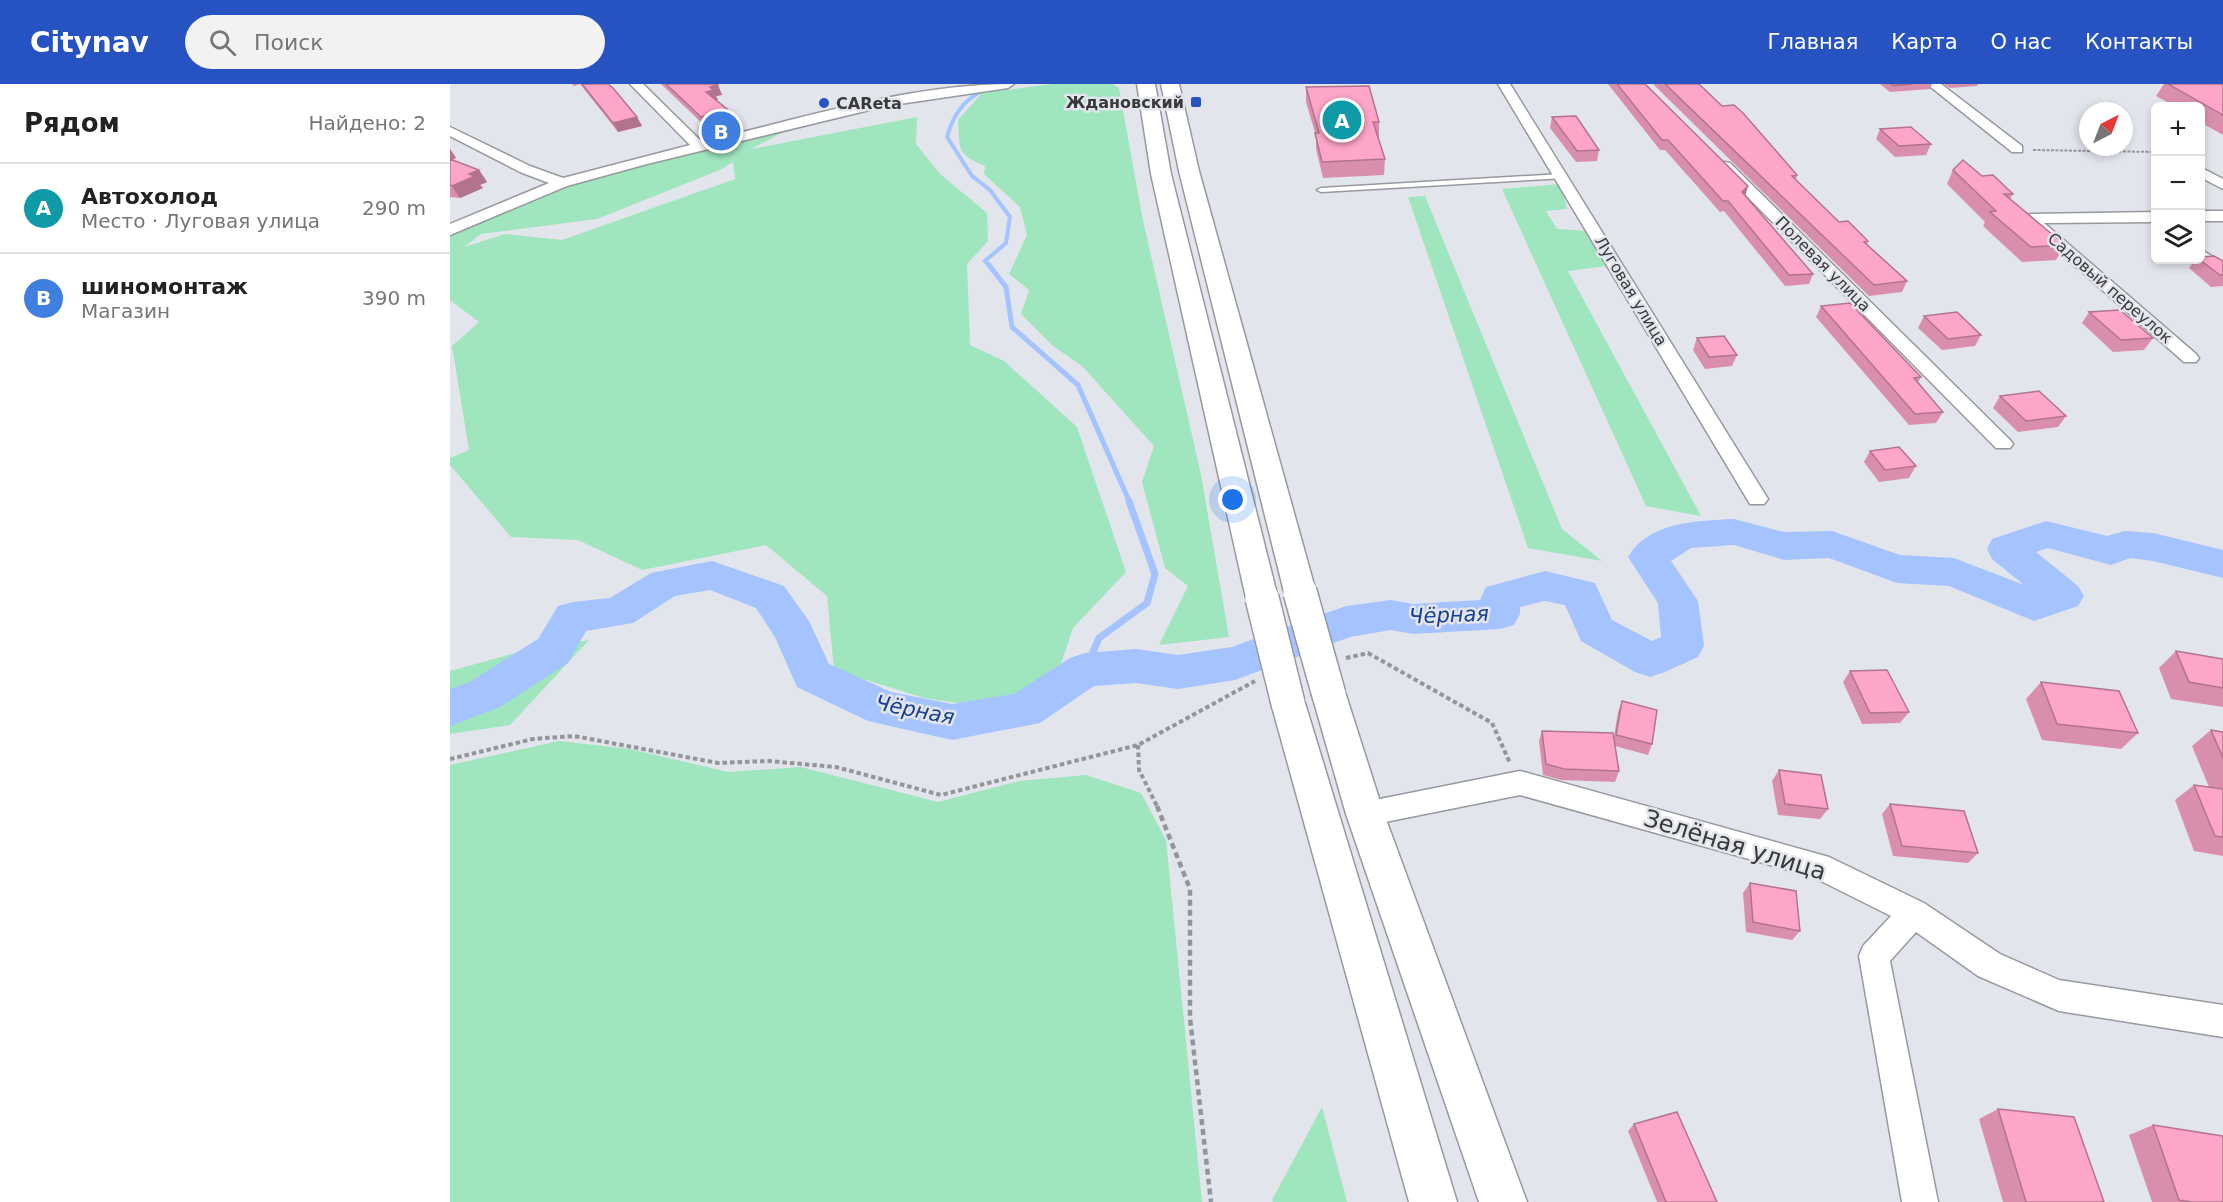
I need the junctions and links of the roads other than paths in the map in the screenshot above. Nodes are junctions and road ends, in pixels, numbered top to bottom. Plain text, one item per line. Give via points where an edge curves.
1 (636, 84) edge
2 (1008, 84) edge
3 (1137, 84) edge
4 (1146, 84) edge
5 (1170, 84) edge
6 (1504, 84) edge
7 (1933, 84) edge
8 (1150, 108) junction
9 (450, 131) edge
10 (699, 147) junction
11 (2017, 148) road end
12 (1710, 151) edge
13 (2205, 174) edge
14 (1562, 176) junction
15 (562, 183) junction
16 (2223, 185) edge
17 (1321, 190) dead end
18 (2205, 216) edge
19 (2223, 216) edge
20 (2151, 218) edge
21 (450, 230) edge
22 (2205, 257) edge
23 (2223, 270) edge
24 (2190, 358) dead end
25 (2003, 444) dead end
26 (1757, 499) dead end
27 (1365, 814) junction
28 (1914, 913) junction
29 (2223, 1022) edge
30 (1433, 1202) edge
31 (1503, 1202) edge
32 (1920, 1202) edge

1 - 10 street
2 - 10 street via 886,102
3 - 8 street
4 - 8 main road
5 - 27 main road, bridge via 1189,171 1300,592 1332,678
6 - 14 street, Луговая улица
7 - 11 street
8 - 30 main road, bridge via 1161,174 1262,598 1276,691
9 - 15 street
10 - 15 street
12 - 25 street, Полевая улица
13 - 16 street
14 - 17 lane
14 - 26 street, Луговая улица
15 - 21 street
18 - 19 street
20 - 24 street, Садовый переулок via 2030,219
22 - 23 street
27 - 28 street, Зелёная улица via 1520,783 1819,866
27 - 31 main road
28 - 29 street, Зелёная улица via 1989,965 2059,995
28 - 32 street via 1874,956

